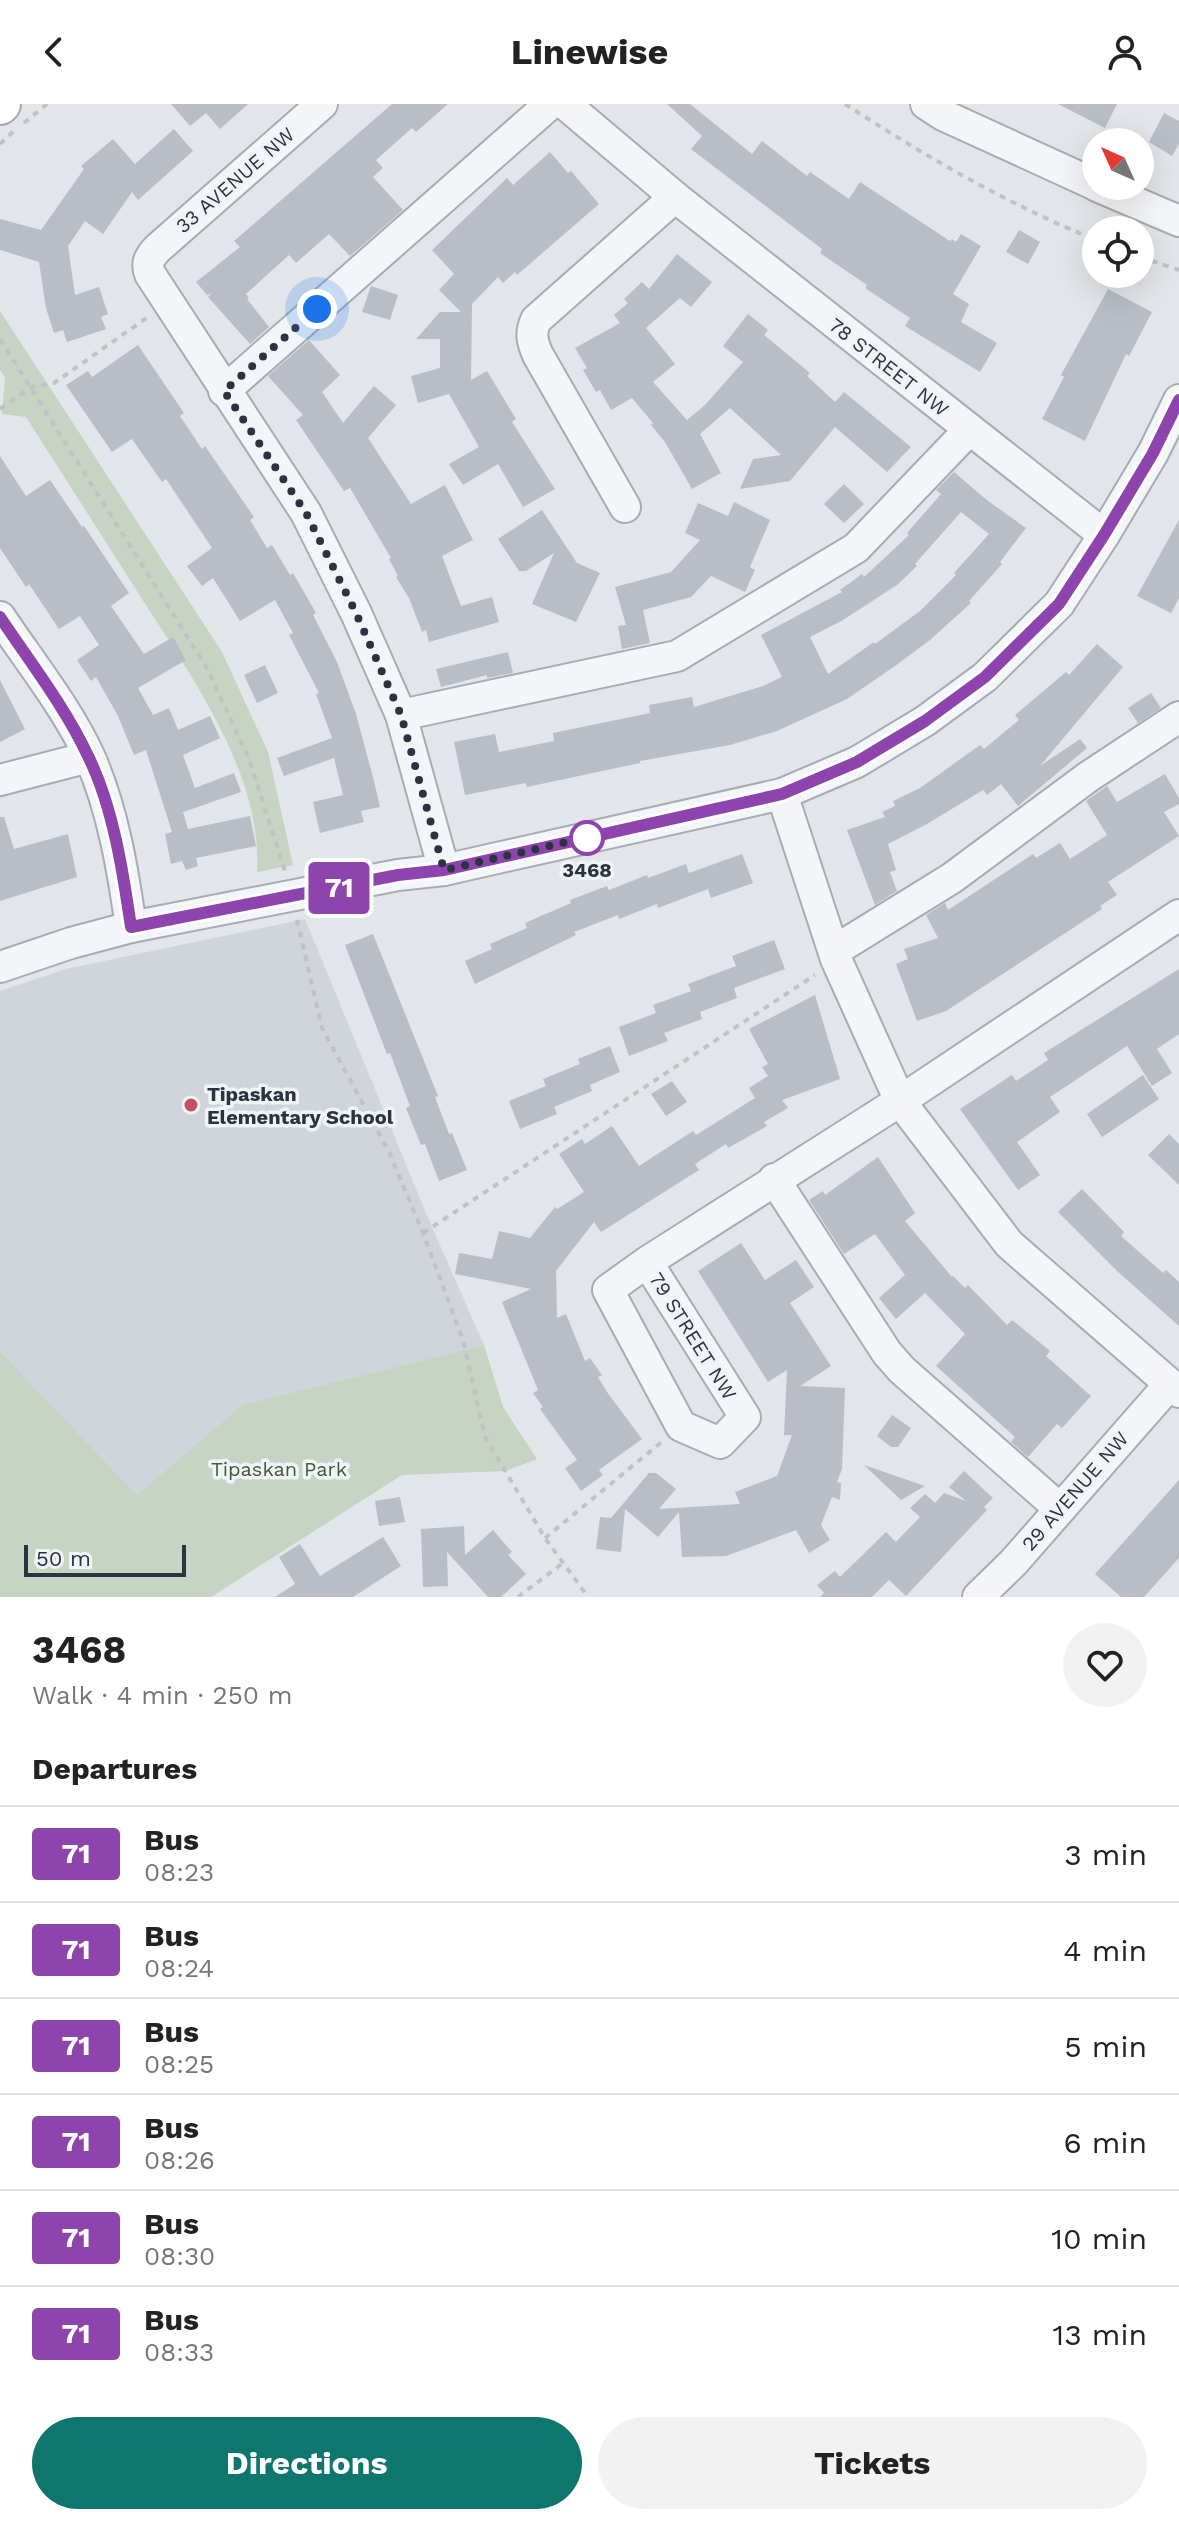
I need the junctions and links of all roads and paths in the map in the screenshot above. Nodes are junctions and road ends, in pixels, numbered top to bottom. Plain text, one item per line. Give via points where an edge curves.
1 (322, 104) edge
2 (550, 104) edge
3 (565, 104) edge
4 (845, 104) edge
5 (939, 108) edge
6 (1082, 179) edge
7 (675, 197) junction
8 (1130, 200) edge
9 (1179, 221) edge
10 (1082, 234) edge
11 (1154, 262) edge
12 (1179, 270) edge
13 (150, 316) dead end
14 (0, 339) edge
15 (32, 387) junction
16 (224, 391) junction
17 (1179, 400) edge
18 (0, 409) edge
19 (969, 430) junction
20 (625, 507) dead end
21 (1104, 535) junction
22 (2, 624) edge
23 (401, 715) junction
24 (1179, 717) edge
25 (89, 757) junction
26 (0, 780) edge
27 (782, 794) junction
28 (444, 870) junction
29 (287, 876) dead end
30 (296, 913) dead end
31 (1179, 915) edge
32 (131, 927) junction
33 (830, 959) junction
34 (0, 967) edge
35 (900, 1101) junction
36 (774, 1179) junction
37 (423, 1233) junction
38 (647, 1262) junction
39 (1174, 1388) edge
40 (673, 1433) dead end
41 (1059, 1508) junction
42 (545, 1538) junction
43 (563, 1563) junction
44 (518, 1597) edge
45 (588, 1597) edge
46 (978, 1597) edge

1 - 16 street, 33 AVENUE NW via 149,257 150,274
2 - 16 street
3 - 7 street, 78 STREET NW
4 - 10 path via 924,156
5 - 6 street
7 - 19 street, 78 STREET NW
7 - 20 street via 531,330 538,355
8 - 9 street
11 - 12 path
13 - 15 path via 54,383
14 - 15 path
15 - 18 path
15 - 29 path via 207,668 249,759
16 - 23 street via 306,513
17 - 21 street
19 - 21 street, 78 STREET NW
19 - 23 street via 856,548 677,656
21 - 27 street via 1059,604 985,677 857,762
22 - 25 street
23 - 28 street
24 - 33 street
25 - 26 street
25 - 32 street via 118,856
27 - 28 street
27 - 33 street
28 - 32 street
30 - 37 path via 322,1028 389,1152
31 - 35 street, 79 STREET NW
32 - 34 street
33 - 35 street
33 - 37 path
35 - 36 street, 79 STREET NW
35 - 39 street via 1009,1244
36 - 38 street, 79 STREET NW
36 - 41 street via 887,1353
37 - 42 path via 463,1340 485,1437
38 - 38 street, 79 STREET NW via 608,1290 681,1426 720,1443 745,1417
39 - 41 street, 29 AVENUE NW
40 - 42 path
41 - 46 street, 29 AVENUE NW
42 - 43 path
43 - 44 path
43 - 45 path

